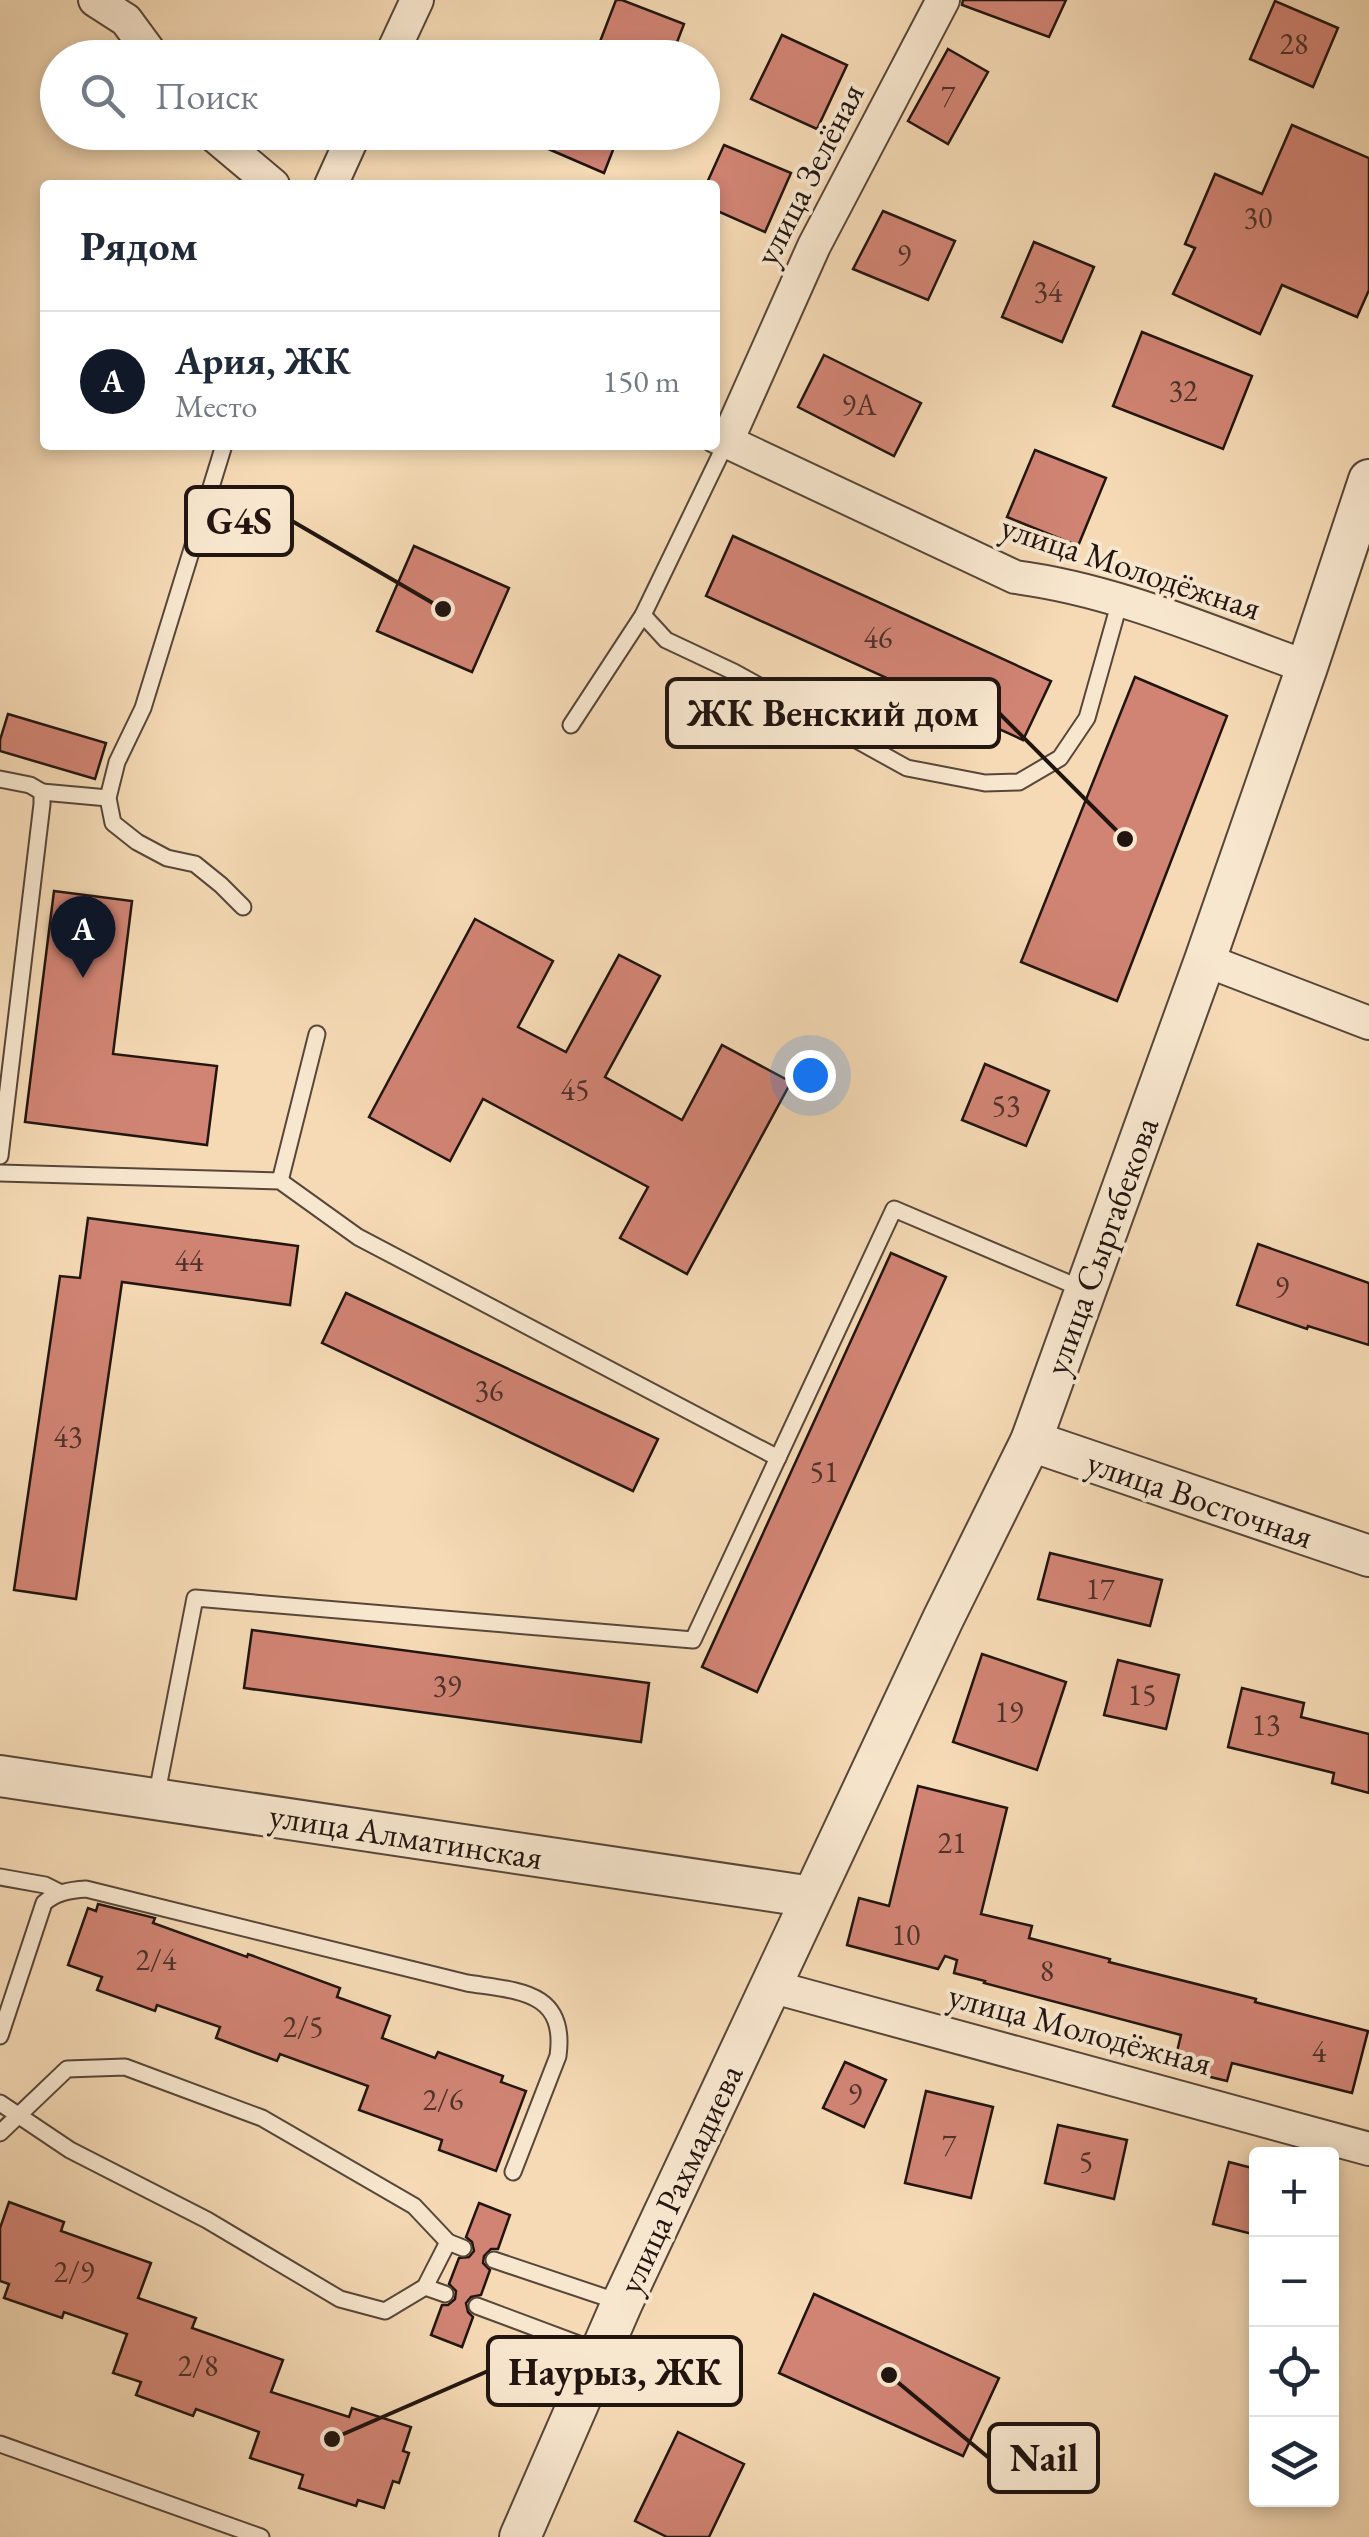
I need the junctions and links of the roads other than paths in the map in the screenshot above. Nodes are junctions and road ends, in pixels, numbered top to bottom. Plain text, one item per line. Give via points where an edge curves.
1 (95, 0) edge
2 (417, 0) edge
3 (943, 0) edge
4 (141, 40) edge
5 (398, 40) edge
6 (231, 150) edge
7 (347, 150) edge
8 (267, 180) edge
9 (333, 180) edge
10 (721, 438) edge
11 (222, 450) edge
12 (716, 450) edge
13 (1369, 480) edge
14 (1120, 601) junction
15 (643, 616) junction
16 (1307, 668) junction
17 (572, 726) dead end
18 (0, 779) edge
19 (42, 792) junction
20 (108, 798) junction
21 (243, 907) dead end
22 (1205, 960) junction
23 (1369, 1023) edge
24 (317, 1034) dead end
25 (2, 1109) edge
26 (0, 1156) edge
27 (0, 1173) edge
28 (280, 1182) junction
29 (1085, 1290) junction
30 (1031, 1442) junction
31 (778, 1458) junction
32 (1369, 1556) edge
33 (0, 1776) edge
34 (156, 1798) junction
35 (0, 1876) edge
36 (61, 1893) junction
37 (812, 1897) junction
38 (770, 1986) junction
39 (0, 2036) edge
40 (0, 2103) edge
41 (19, 2115) junction
42 (0, 2133) edge
43 (1369, 2149) edge
44 (514, 2172) dead end
45 (494, 2260) dead end
46 (425, 2287) junction
47 (445, 2294) dead end
48 (622, 2302) junction
49 (477, 2306) dead end
50 (600, 2352) junction
51 (0, 2444) edge
52 (523, 2536) edge
53 (262, 2537) edge

1 - 4 street via 126,20
2 - 5 street
3 - 10 street, улица Зелёная
6 - 8 street
7 - 9 street
10 - 14 street, улица Молодёжная via 1015,577
11 - 20 lane via 143,708
12 - 15 lane
13 - 16 street, улица Сыргабекова
14 - 15 lane via 1086,718 1060,758 1019,782 985,783 908,768 666,640
14 - 16 street, улица Молодёжная
15 - 17 lane
16 - 22 street, улица Сыргабекова
18 - 19 lane
19 - 20 lane
19 - 25 lane
20 - 21 lane via 113,824 167,858 195,864
22 - 23 street
22 - 29 street, улица Сыргабекова
24 - 28 lane
25 - 26 lane
27 - 28 lane
28 - 31 lane via 358,1237
29 - 30 street, улица Сыргабекова
29 - 31 lane via 894,1209
30 - 32 street, улица Восточная
30 - 37 street, улица Сыргабекова
31 - 34 lane via 693,1640 196,1598
33 - 34 street, улица Алматинская
34 - 37 street, улица Алматинская
35 - 36 lane
36 - 39 lane via 44,1903
36 - 44 lane via 86,1889 527,1993 551,2010 561,2036
37 - 38 street, улица Сыргабекова
38 - 43 street, улица Молодёжная
38 - 48 street, улица Рахмадиева
40 - 41 lane
41 - 42 lane
41 - 46 lane via 70,2150 340,2299 385,2311
41 - 46 lane via 67,2069 124,2067 262,2118 414,2206 455,2245
45 - 48 lane
46 - 47 lane
48 - 50 street, улица Рахмадиева
49 - 50 lane
50 - 52 street, улица Рахмадиева
51 - 53 lane

